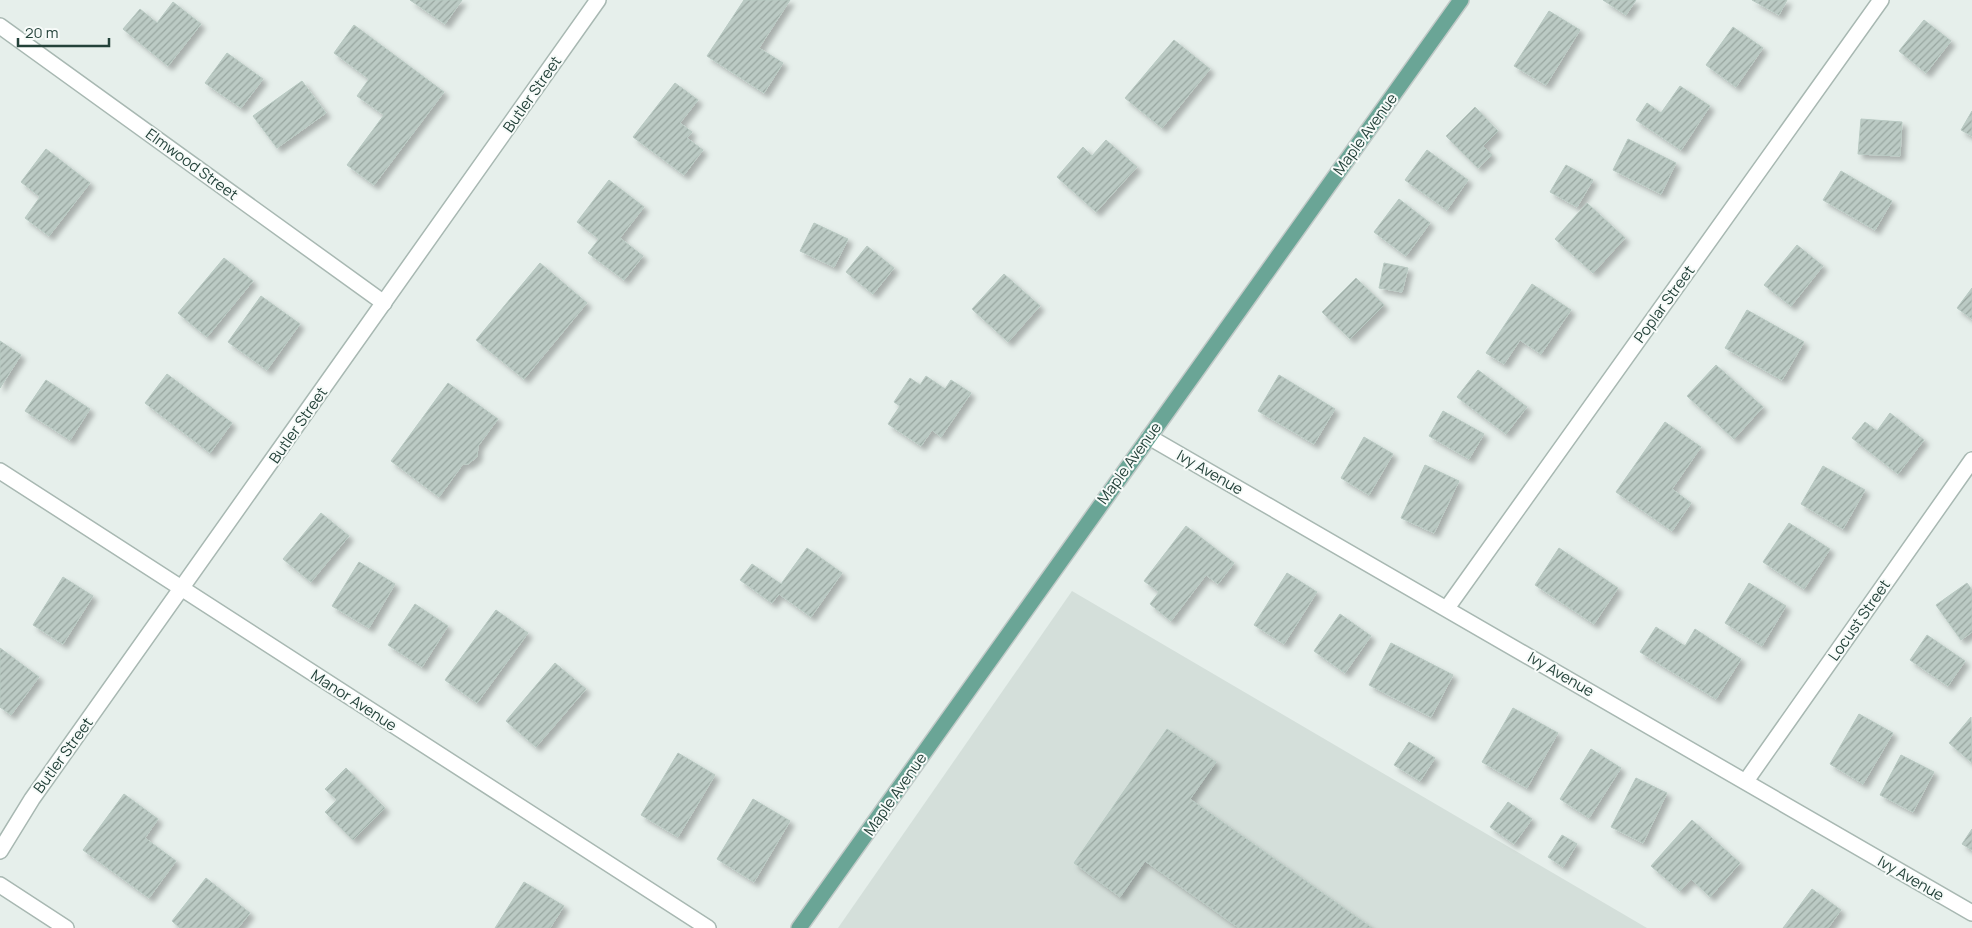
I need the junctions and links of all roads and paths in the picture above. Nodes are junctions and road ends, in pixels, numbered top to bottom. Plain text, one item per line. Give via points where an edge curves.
1 (598, 0) edge
2 (1461, 0) edge
3 (1881, 0) edge
4 (0, 26) edge
5 (384, 303) junction
6 (1149, 437) junction
7 (1972, 460) edge
8 (0, 471) edge
9 (182, 590) junction
10 (1447, 608) junction
11 (1746, 781) junction
12 (0, 851) edge
13 (0, 885) edge
14 (1972, 913) edge
15 (66, 928) edge
16 (708, 928) edge
17 (799, 928) edge

1 - 5 street, Butler Street
2 - 6 main road, Maple Avenue
3 - 10 street, Poplar Street
4 - 5 street, Elmwood Street
5 - 9 street, Butler Street
6 - 10 street, Ivy Avenue
6 - 17 main road, Maple Avenue
7 - 11 street, Locust Street
8 - 9 street, Manor Avenue
9 - 12 street, Butler Street via 32,799
9 - 16 street, Manor Avenue
10 - 11 street, Ivy Avenue
11 - 14 street, Ivy Avenue
13 - 15 street

